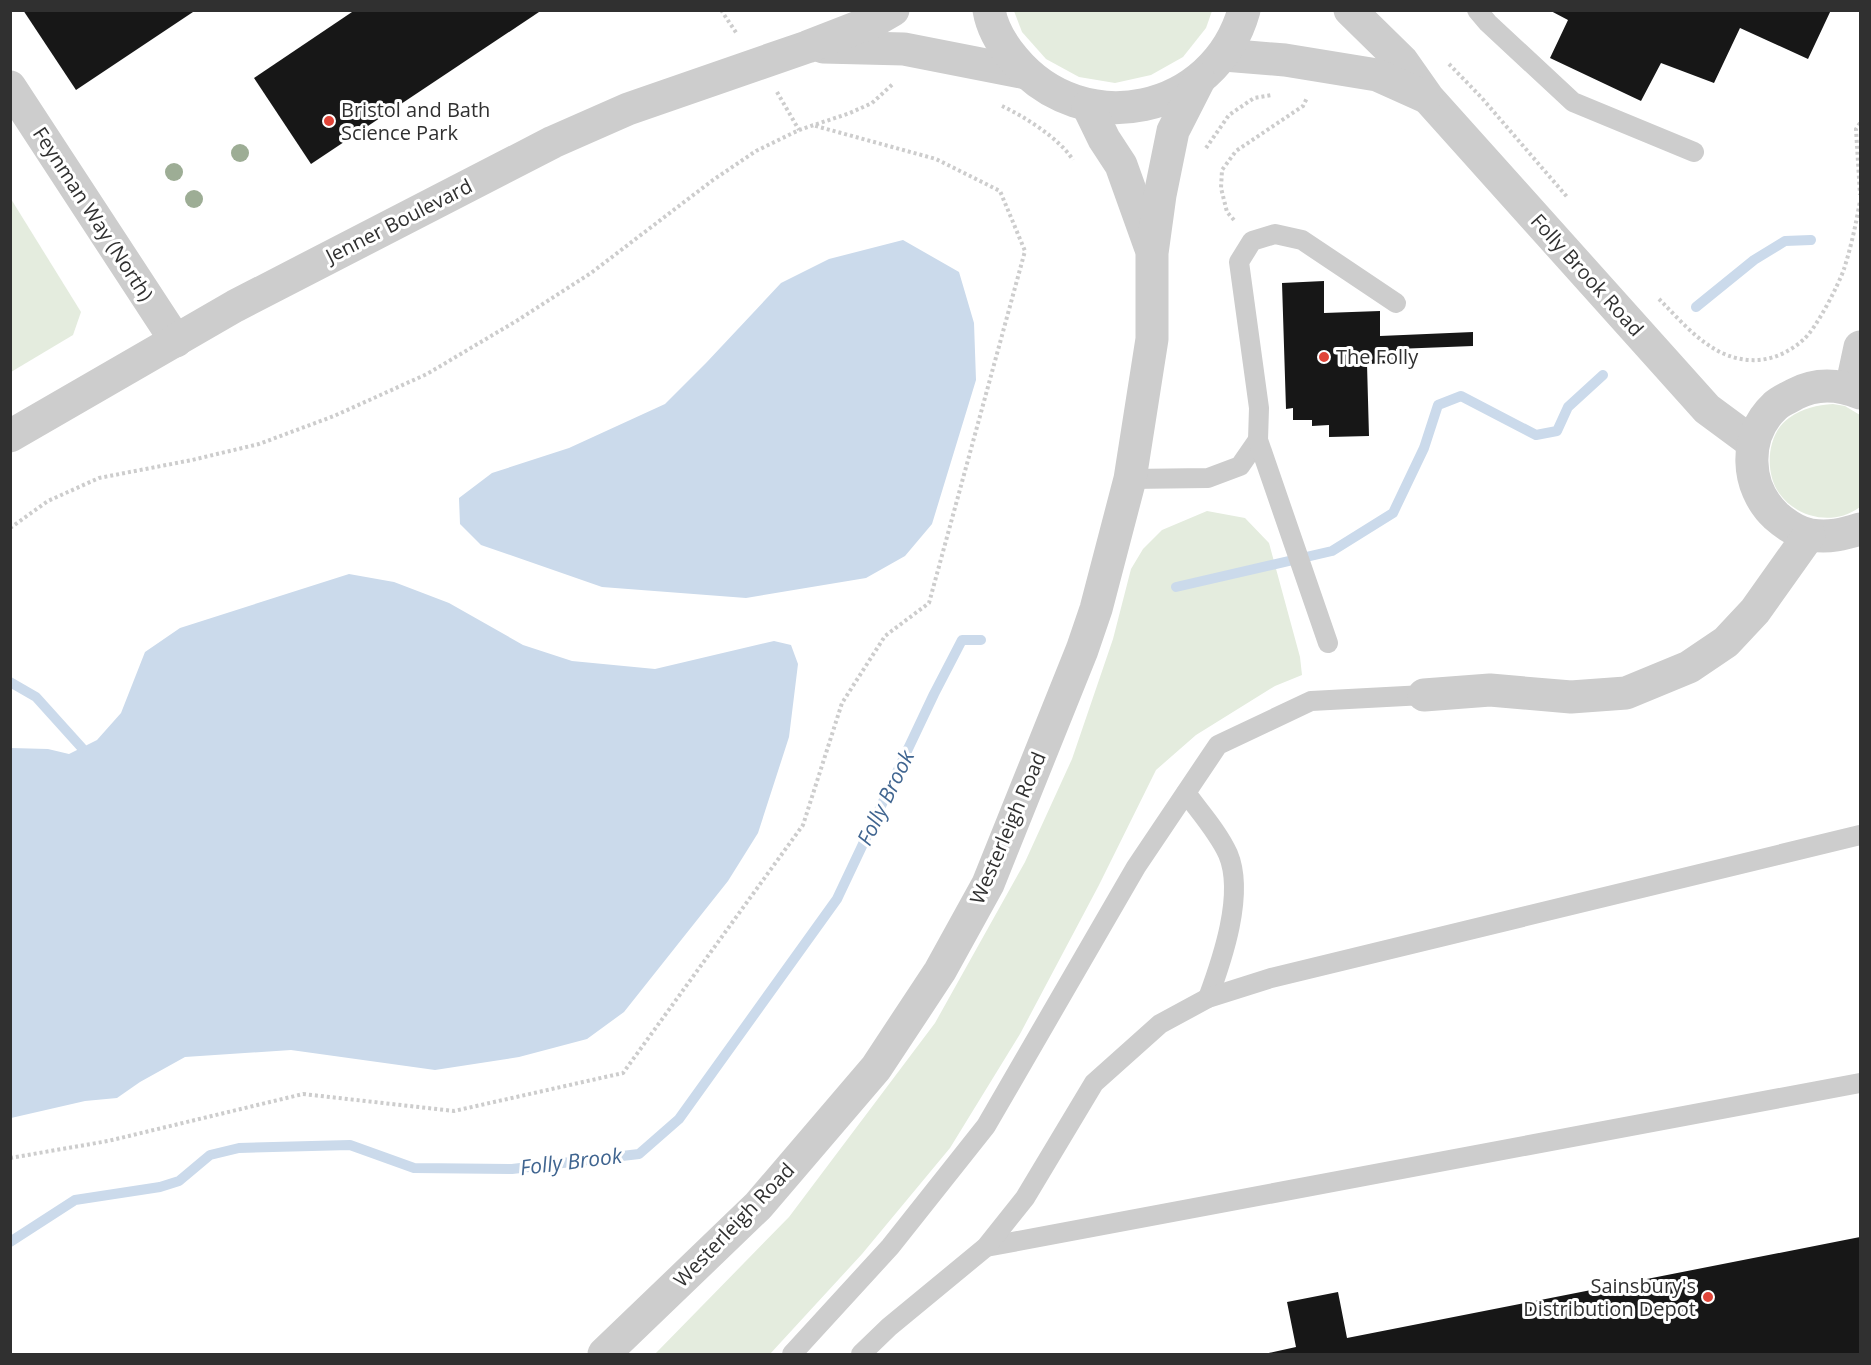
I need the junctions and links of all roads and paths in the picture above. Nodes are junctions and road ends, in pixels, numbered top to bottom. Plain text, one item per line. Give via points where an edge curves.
1 (892, 10) edge
2 (989, 10) edge
3 (1244, 10) edge
4 (1350, 10) edge
5 (1477, 10) edge
6 (807, 46) junction
7 (1224, 55) junction
8 (1442, 57) dead end
9 (1026, 73) junction
10 (900, 77) dead end
11 (1199, 80) junction
12 (10, 87) edge
13 (1297, 94) dead end
14 (1275, 95) dead end
15 (1428, 98) junction
16 (997, 104) dead end
17 (1088, 106) junction
18 (1860, 123) edge
19 (812, 125) junction
20 (1694, 152) dead end
21 (1203, 157) dead end
22 (1074, 160) dead end
23 (1860, 195) edge
24 (1860, 201) edge
25 (1572, 203) dead end
26 (1252, 241) junction
27 (1152, 253) junction
28 (1656, 297) dead end
29 (1396, 303) dead end
30 (176, 341) junction
31 (1860, 347) edge
32 (1856, 391) edge
33 (10, 436) edge
34 (1258, 440) junction
35 (1753, 443) junction
36 (1130, 479) junction
37 (10, 528) edge
38 (1860, 529) edge
39 (1809, 535) junction
40 (1328, 643) dead end
41 (1424, 695) joint
42 (1186, 793) junction
43 (1860, 835) edge
44 (1208, 998) junction
45 (1860, 1083) edge
46 (10, 1158) edge
47 (986, 1247) junction
48 (604, 1354) edge
49 (792, 1354) edge
50 (861, 1354) edge

1 - 6 street, Jenner Boulevard via 874,21
2 - 9 street via 1004,46
3 - 7 street via 1240,27
4 - 15 street, Folly Brook Road via 1402,61
5 - 20 lane via 1573,102
6 - 9 street, Jenner Boulevard via 904,49
6 - 30 street, Jenner Boulevard via 628,109 553,142 235,306
7 - 11 street
7 - 15 street, Folly Brook Road via 1377,75
8 - 25 path
9 - 17 street via 1054,93
10 - 19 path via 872,103
11 - 17 street via 1165,100 1127,108
11 - 27 street, Westerleigh Road via 1173,132
12 - 30 street, Feynman Way (North)
13 - 26 path via 1308,95 1303,106 1236,151 1222,170 1221,188 1227,212
14 - 21 path via 1254,98 1229,115
15 - 35 street, Folly Brook Road via 1707,409
16 - 22 path via 1025,117
17 - 27 street, Westerleigh Road via 1121,165
18 - 23 path via 1856,129
19 - 37 path via 756,151 591,273 427,374 259,444 99,478 48,501
19 - 46 path via 936,159 999,191 1025,251 929,603 885,636 842,703 803,825 623,1073 454,1111 303,1094 108,1141
24 - 28 path via 1844,270 1824,311 1804,340 1773,359 1747,361 1706,344
26 - 29 lane via 1275,234 1302,240
26 - 34 lane via 1239,262 1259,408
27 - 36 street, Westerleigh Road via 1152,339
30 - 33 street, Jenner Boulevard
31 - 32 street
32 - 35 street via 1834,385 1807,388 1777,404 1764,419
34 - 36 lane via 1240,466 1208,478
34 - 40 lane
35 - 39 street via 1751,465 1765,506 1785,524
36 - 48 street, Westerleigh Road via 1082,650 988,884 940,971 876,1068 766,1197
38 - 39 street via 1837,536
39 - 41 street via 1755,611 1726,642 1689,667 1626,693 1570,697 1490,690
41 - 42 lane via 1311,701 1218,745
42 - 44 lane via 1220,840 1233,868 1230,928
42 - 49 lane via 1136,867 986,1126 890,1247
43 - 44 lane via 1271,978
44 - 47 lane via 1160,1024 1094,1083 1024,1198
45 - 47 lane
47 - 50 lane

